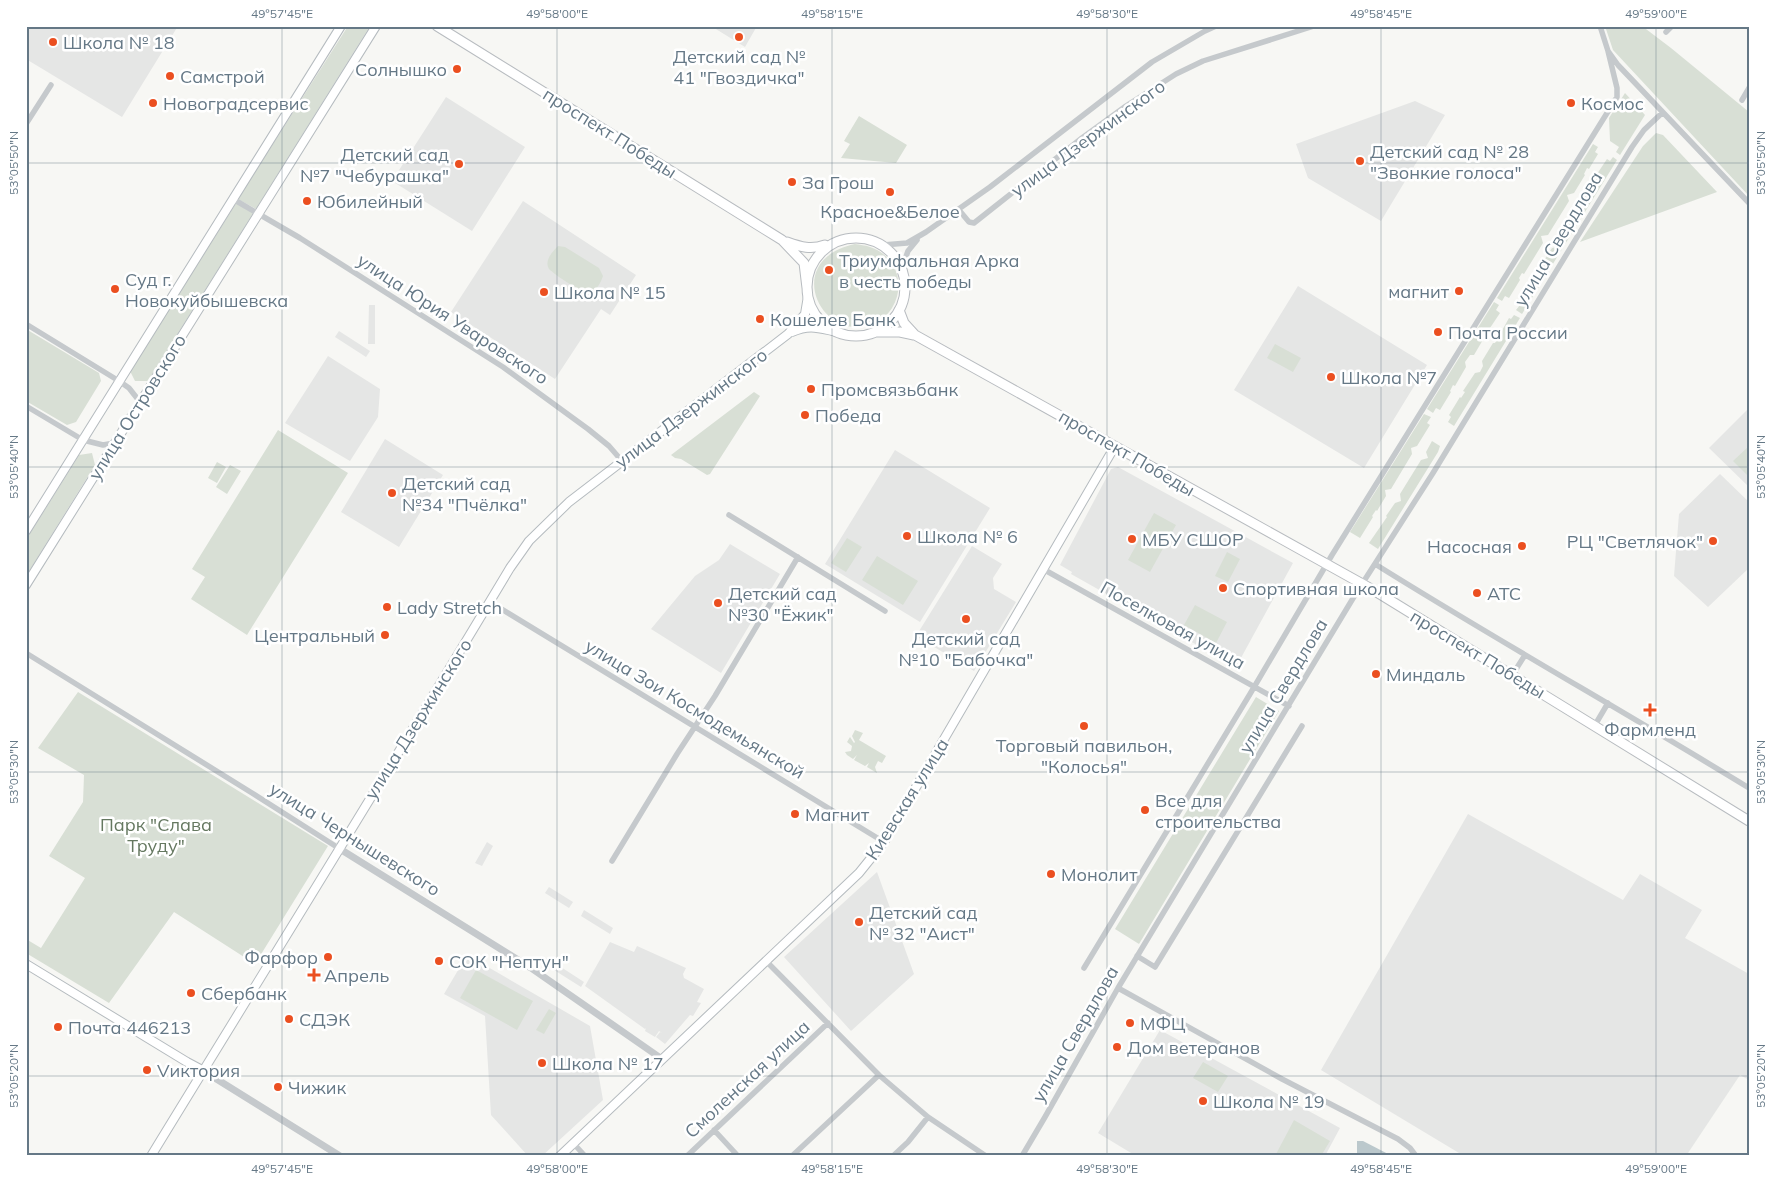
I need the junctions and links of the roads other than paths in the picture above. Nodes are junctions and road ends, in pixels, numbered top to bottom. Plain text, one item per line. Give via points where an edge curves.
1 (341, 26) edge
2 (376, 26) edge
3 (437, 26) edge
4 (1216, 26) edge
5 (1314, 26) edge
6 (1600, 26) edge
7 (1672, 26) edge
8 (1666, 32) dead end
9 (1608, 51) junction
10 (51, 85) dead end
11 (1749, 88) edge
12 (1742, 100) dead end
13 (1662, 113) junction
14 (26, 124) edge
15 (233, 199) junction
16 (1749, 203) edge
17 (959, 210) junction
18 (259, 214) junction
19 (924, 234) junction
20 (782, 240) junction
21 (832, 243) junction
22 (883, 245) junction
23 (902, 268) junction
24 (807, 292) junction
25 (899, 310) junction
26 (26, 324) edge
27 (837, 332) junction
28 (874, 332) junction
29 (788, 334) junction
30 (915, 335) junction
31 (119, 381) junction
32 (140, 402) junction
33 (26, 406) edge
34 (83, 440) junction
35 (114, 443) junction
36 (1115, 446) junction
37 (622, 461) junction
38 (729, 515) dead end
39 (26, 531) edge
40 (798, 557) junction
41 (1326, 564) junction
42 (1375, 564) junction
43 (1043, 570) junction
44 (1362, 584) junction
45 (26, 585) edge
46 (490, 602) junction
47 (885, 611) dead end
48 (26, 653) edge
49 (1524, 655) junction
50 (1513, 674) junction
51 (1254, 687) junction
52 (1608, 703) junction
53 (1289, 706) junction
54 (1595, 725) junction
55 (695, 726) junction
56 (1302, 726) dead end
57 (1749, 788) edge
58 (1749, 820) edge
59 (884, 842) junction
60 (340, 849) junction
61 (612, 861) dead end
62 (1137, 956) junction
63 (766, 961) junction
64 (26, 964) edge
65 (1084, 968) dead end
66 (1118, 988) junction
67 (828, 1023) junction
68 (662, 1059) junction
69 (202, 1070) junction
70 (879, 1075) junction
71 (928, 1117) junction
72 (714, 1130) junction
73 (574, 1144) junction
74 (150, 1156) edge
75 (340, 1156) edge
76 (560, 1156) edge
77 (585, 1156) edge
78 (687, 1156) edge
79 (738, 1156) edge
80 (792, 1156) edge
81 (893, 1156) edge
82 (986, 1156) edge
83 (1022, 1156) edge
84 (1416, 1156) edge

1 - 15 main road, улица Островского
2 - 18 main road, улица Островского
3 - 20 main road, проспект Победы
4 - 17 street, улица Дзержинского via 1152,62
5 - 17 street, улица Дзержинского via 1187,68 1126,106 974,223 969,222
6 - 9 street
7 - 8 street
9 - 13 street
9 - 41 street, улица Свердлова via 1617,97
10 - 14 street
11 - 12 street
13 - 16 street
13 - 42 street, улица Свердлова via 1632,147
15 - 18 street, улица Юрия Уваровского
15 - 31 main road, улица Островского
17 - 19 street, улица Дзержинского
18 - 32 main road, улица Островского
18 - 37 street, улица Юрия Уваровского via 503,367 588,429
19 - 22 street, улица Дзержинского via 902,245
19 - 23 street, улица Дзержинского via 908,251
20 - 21 main road, проспект Победы via 806,248
20 - 24 main road, проспект Победы via 804,263
21 - 22 main road via 862,238
21 - 24 main road via 815,257 808,275
22 - 23 main road
23 - 25 main road via 905,287
24 - 27 main road via 814,313
24 - 29 main road, улица Дзержинского via 805,314
25 - 28 main road via 887,324
25 - 30 main road, проспект Победы via 904,323
26 - 31 street
27 - 28 main road via 854,336
27 - 29 main road, улица Дзержинского via 811,326
28 - 30 main road, проспект Победы
29 - 37 main road, улица Дзержинского
30 - 36 main road, проспект Победы
31 - 32 street
31 - 34 main road, улица Островского
32 - 35 main road, улица Островского
33 - 34 street
34 - 35 street via 103,446
34 - 39 main road, улица Островского
35 - 45 main road, улица Островского
36 - 41 main road, проспект Победы
36 - 43 main road, Киевская улица
37 - 46 main road, улица Дзержинского via 569,502 529,541
38 - 40 street
40 - 47 street
40 - 55 street
41 - 44 main road, проспект Победы
41 - 51 street, улица Свердлова
42 - 44 street, улица Свердлова
42 - 49 street
43 - 51 street, Поселковая улица
43 - 59 main road, Киевская улица
44 - 50 main road, проспект Победы
44 - 53 street, улица Свердлова
46 - 55 street, улица Зои Космодемьянской
46 - 60 main road, улица Дзержинского
48 - 60 street, улица Чернышевского
49 - 50 street
49 - 52 street
50 - 54 main road, проспект Победы
51 - 53 street, Поселковая улица
51 - 65 street, улица Свердлова
52 - 54 street
52 - 57 street
53 - 62 street, улица Свердлова
54 - 58 main road, проспект Победы
55 - 59 street, улица Зои Космодемьянской
55 - 61 street
56 - 62 street via 1155,967
59 - 63 main road, Киевская улица via 859,874
60 - 68 street, улица Чернышевского via 531,968
60 - 69 main road, улица Дзержинского
62 - 66 street, улица Свердлова
63 - 67 street
63 - 68 main road, Киевская улица
64 - 69 main road
66 - 83 street, улица Свердлова
66 - 84 street via 1277,1077 1398,1139
67 - 70 street
67 - 72 street, Смоленская улица
68 - 73 main road, Киевская улица
69 - 74 main road, улица Дзержинского
69 - 75 street
70 - 71 street
70 - 80 street
71 - 81 street
71 - 82 street
72 - 78 street, Смоленская улица
72 - 79 street
73 - 76 main road, Киевская улица
73 - 77 street

